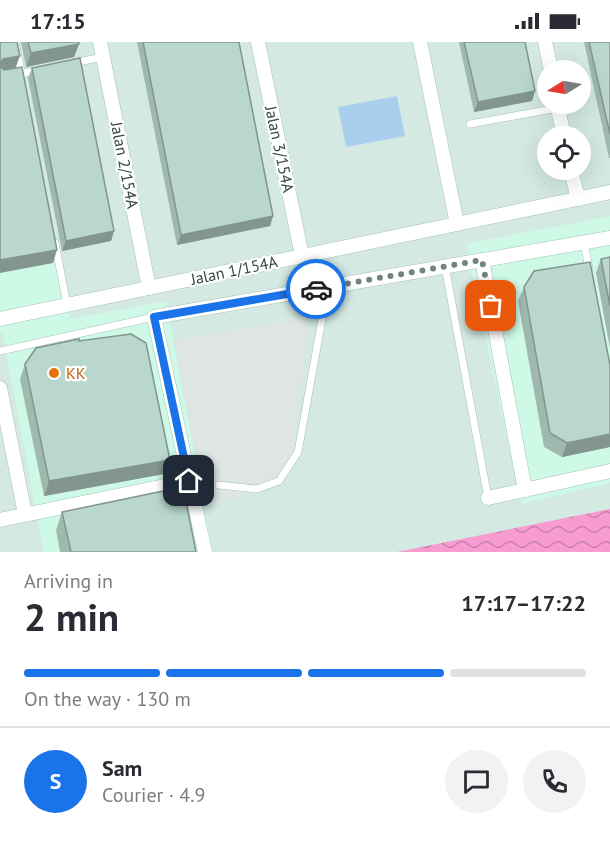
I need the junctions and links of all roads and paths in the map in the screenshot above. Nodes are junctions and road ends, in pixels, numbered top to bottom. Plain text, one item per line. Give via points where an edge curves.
1 (15, 42) edge
2 (100, 42) edge
3 (258, 42) edge
4 (420, 42) edge
5 (545, 42) edge
6 (103, 57) junction
7 (549, 60) edge
8 (68, 64) edge
9 (45, 69) edge
10 (21, 74) junction
11 (0, 78) edge
12 (24, 85) edge
13 (537, 110) edge
14 (470, 124) dead end
15 (574, 180) edge
16 (610, 192) edge
17 (578, 199) junction
18 (457, 224) junction
19 (54, 236) edge
20 (610, 238) edge
21 (584, 242) junction
22 (302, 256) junction
23 (482, 260) junction
24 (445, 266) junction
25 (590, 274) edge
26 (328, 286) junction
27 (149, 288) junction
28 (67, 305) junction
29 (154, 317) junction
30 (0, 319) edge
31 (0, 351) edge
32 (0, 388) edge
33 (610, 471) edge
34 (189, 481) junction
35 (219, 485) dead end
36 (525, 490) junction
37 (488, 498) joint
38 (25, 514) junction
39 (0, 520) edge
40 (204, 552) edge

1 - 10 lane
2 - 6 street, Jalan 2/154A
3 - 22 street, Jalan 3/154A
4 - 18 street
5 - 7 street
6 - 8 lane
6 - 27 street, Jalan 2/154A
9 - 10 lane
10 - 11 lane
10 - 12 lane
13 - 14 lane
15 - 17 street
16 - 17 street, Jalan 1/154A
17 - 18 street, Jalan 1/154A
18 - 22 street, Jalan 1/154A
19 - 28 lane
20 - 21 street
21 - 23 street
21 - 25 lane
22 - 27 street, Jalan 1/154A
23 - 24 street
23 - 36 street
24 - 26 street
24 - 37 lane
26 - 29 street
26 - 35 lane via 298,452 279,481 257,489
27 - 28 street, Jalan 1/154A
28 - 30 street, Jalan 1/154A
29 - 31 lane
29 - 34 street
32 - 38 street
33 - 36 street
34 - 38 street
34 - 40 street
36 - 37 street
38 - 39 street

